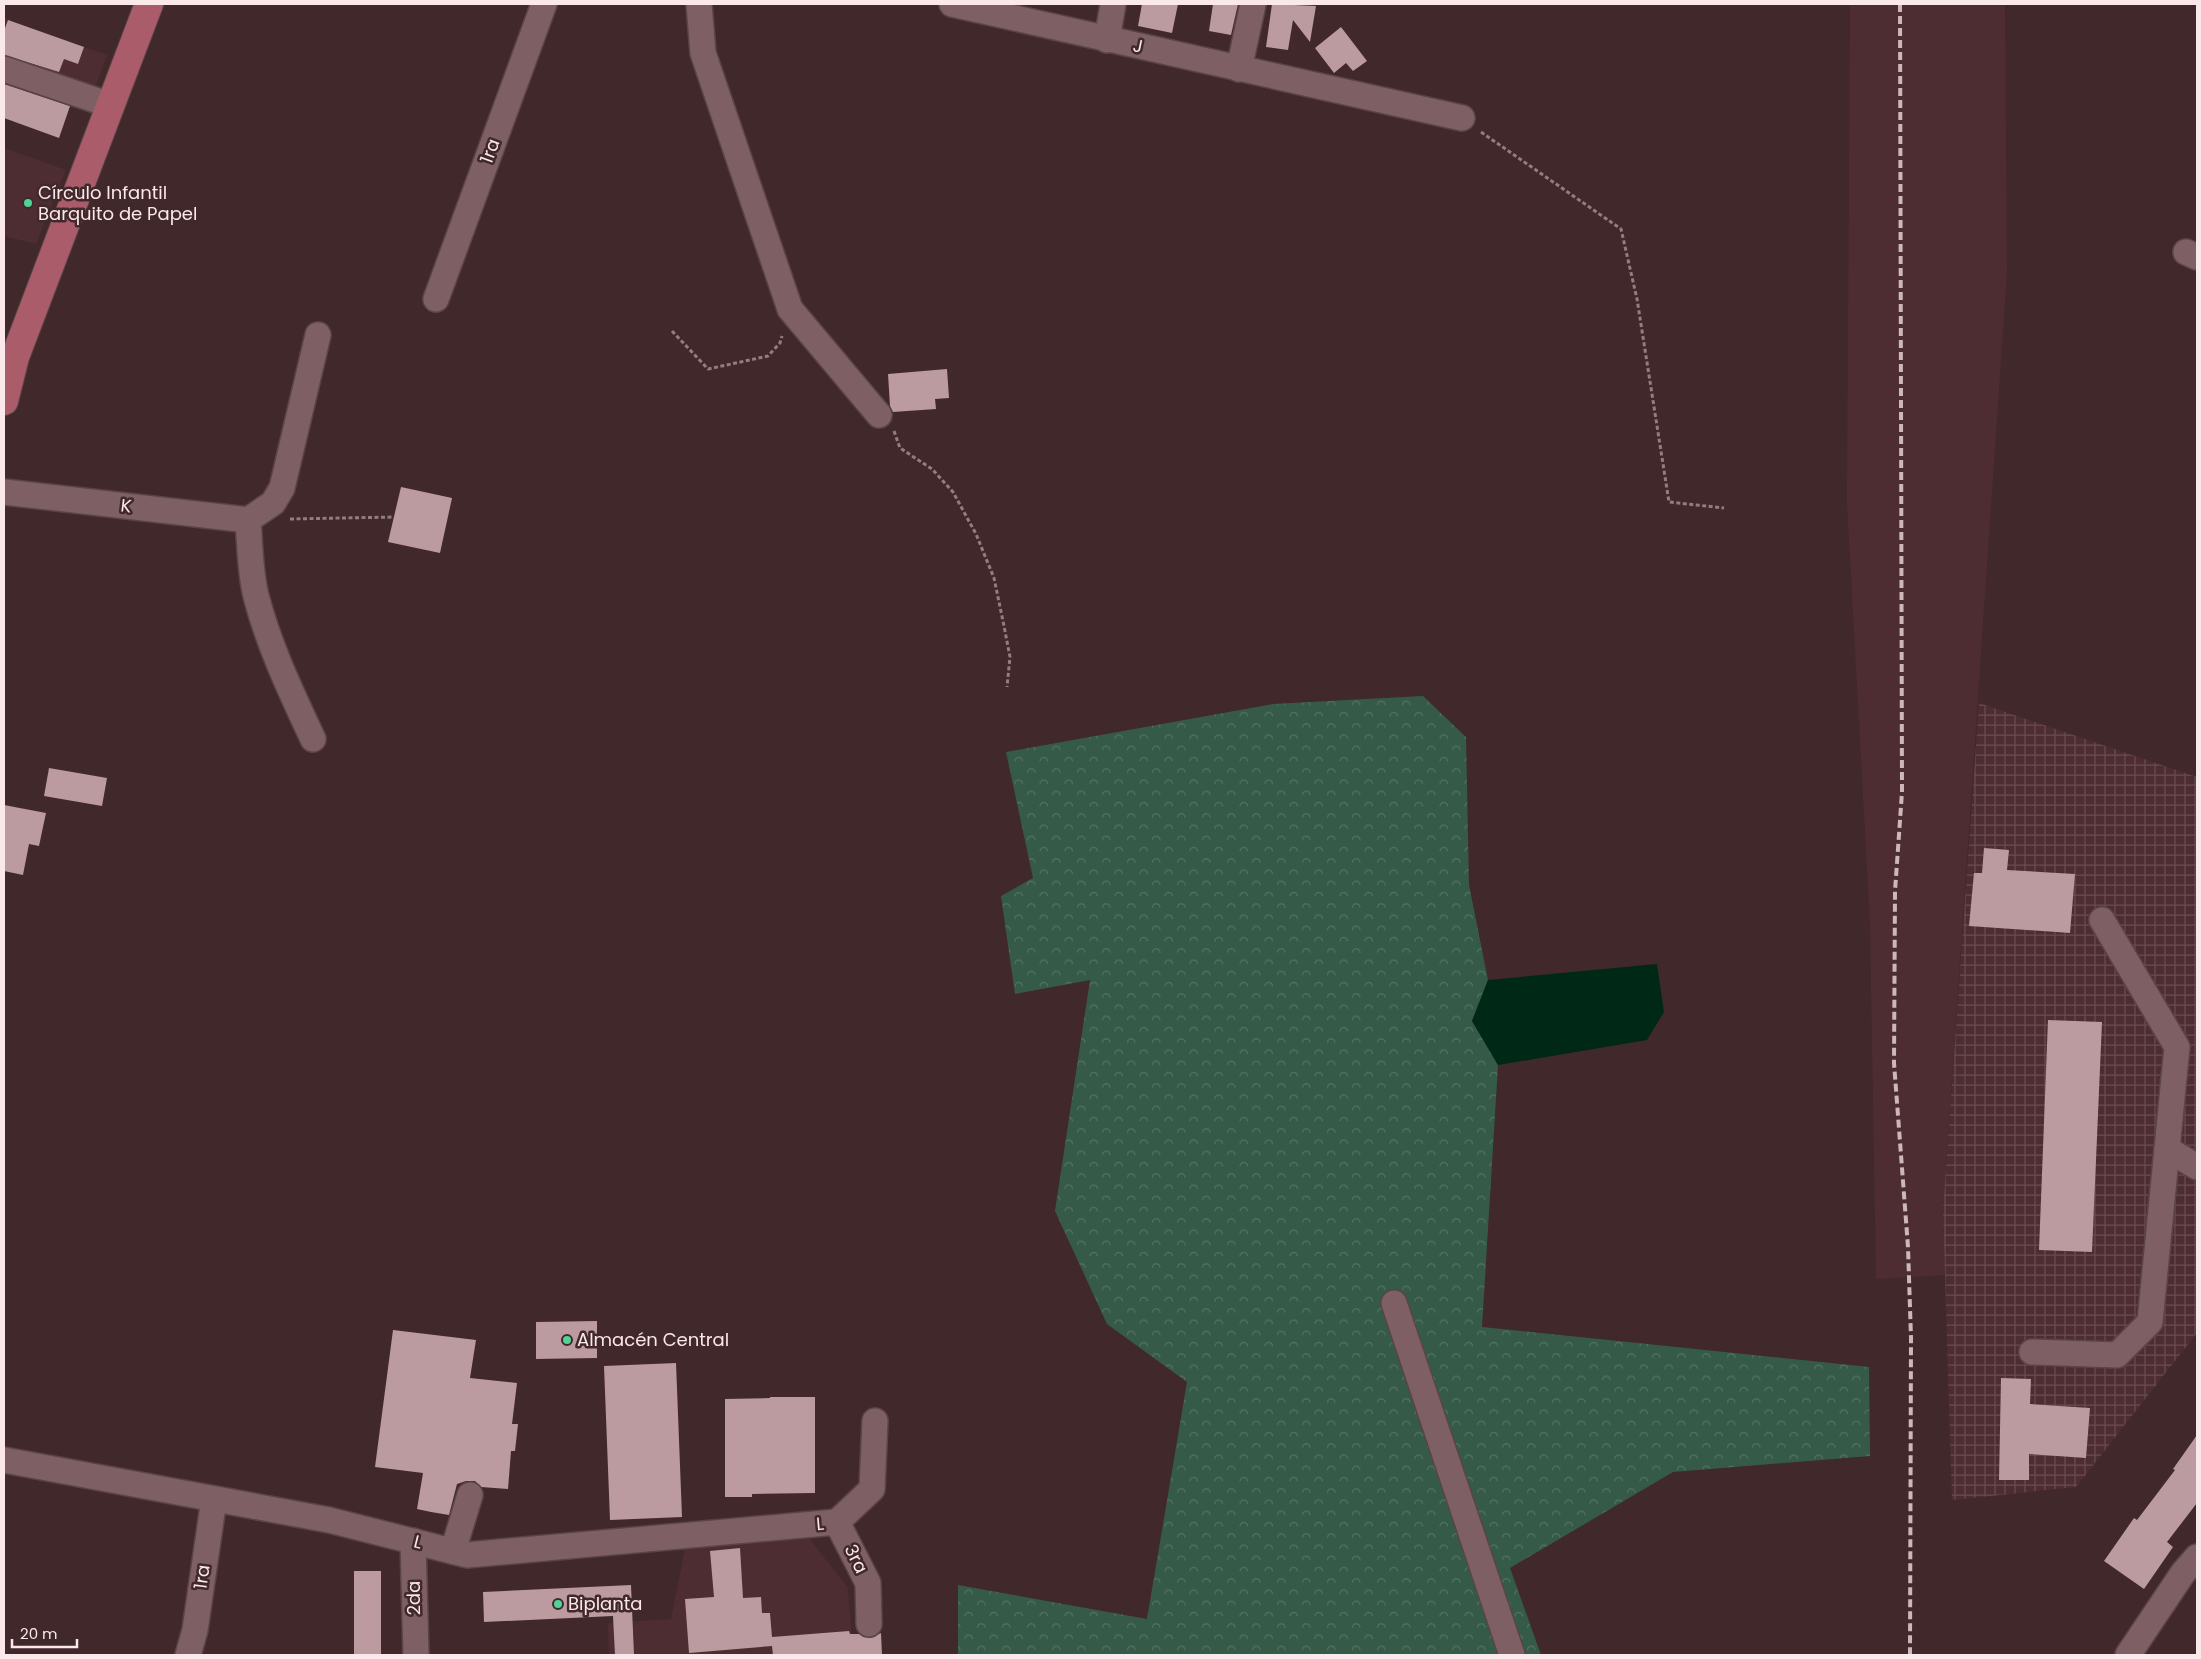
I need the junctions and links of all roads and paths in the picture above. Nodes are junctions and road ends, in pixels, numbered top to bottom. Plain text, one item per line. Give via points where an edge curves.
1 (149, 4) edge
2 (544, 4) edge
3 (699, 4) edge
4 (952, 4) edge
5 (1114, 4) edge
6 (1253, 4) edge
7 (1107, 40) junction
8 (4, 69) edge
9 (1239, 69) junction
10 (110, 104) junction
11 (1462, 118) joint
12 (436, 299) dead end
13 (790, 309) junction
14 (672, 331) dead end
15 (318, 335) dead end
16 (9, 356) edge
17 (4, 401) edge
18 (879, 415) joint
19 (4, 492) edge
20 (1724, 508) dead end
21 (394, 517) dead end
22 (287, 519) dead end
23 (248, 520) junction
24 (1007, 687) dead end
25 (312, 739) dead end
26 (2102, 920) dead end
27 (2167, 1149) junction
28 (2197, 1167) edge
29 (1394, 1303) dead end
30 (2032, 1352) dead end
31 (875, 1421) dead end
32 (4, 1460) edge
33 (470, 1495) dead end
34 (214, 1499) junction
35 (837, 1522) junction
36 (413, 1541) junction
37 (453, 1551) junction
38 (2197, 1557) edge
39 (869, 1624) dead end
40 (188, 1655) edge
41 (416, 1655) edge
42 (1512, 1655) edge
43 (2128, 1655) edge

1 - 10 main road
2 - 12 street, 1ra
3 - 13 street via 703,53
4 - 7 street, J
5 - 7 street
6 - 9 street
7 - 9 street, J
8 - 10 street
9 - 11 street, J
10 - 16 main road
11 - 20 path via 1621,229 1637,299 1669,502
13 - 14 path via 780,343 768,356 708,369
13 - 18 street
15 - 23 street via 282,488 273,503
16 - 17 main road
18 - 24 path via 892,424 900,448 932,469 953,492 976,534 994,578 1004,626 1010,657
19 - 23 street, K
21 - 22 path
23 - 25 street via 256,594 264,622
26 - 27 street via 2177,1047
27 - 28 street
27 - 30 street via 2150,1322 2117,1354
29 - 42 street
31 - 35 street via 872,1489
32 - 34 street, L
33 - 37 street
34 - 36 street, L via 329,1520
34 - 40 street, 1ra via 195,1630
35 - 37 street, L via 467,1555
35 - 39 street, 3ra via 868,1583
36 - 37 street, L
36 - 41 street, 2da
38 - 43 street via 2182,1573

